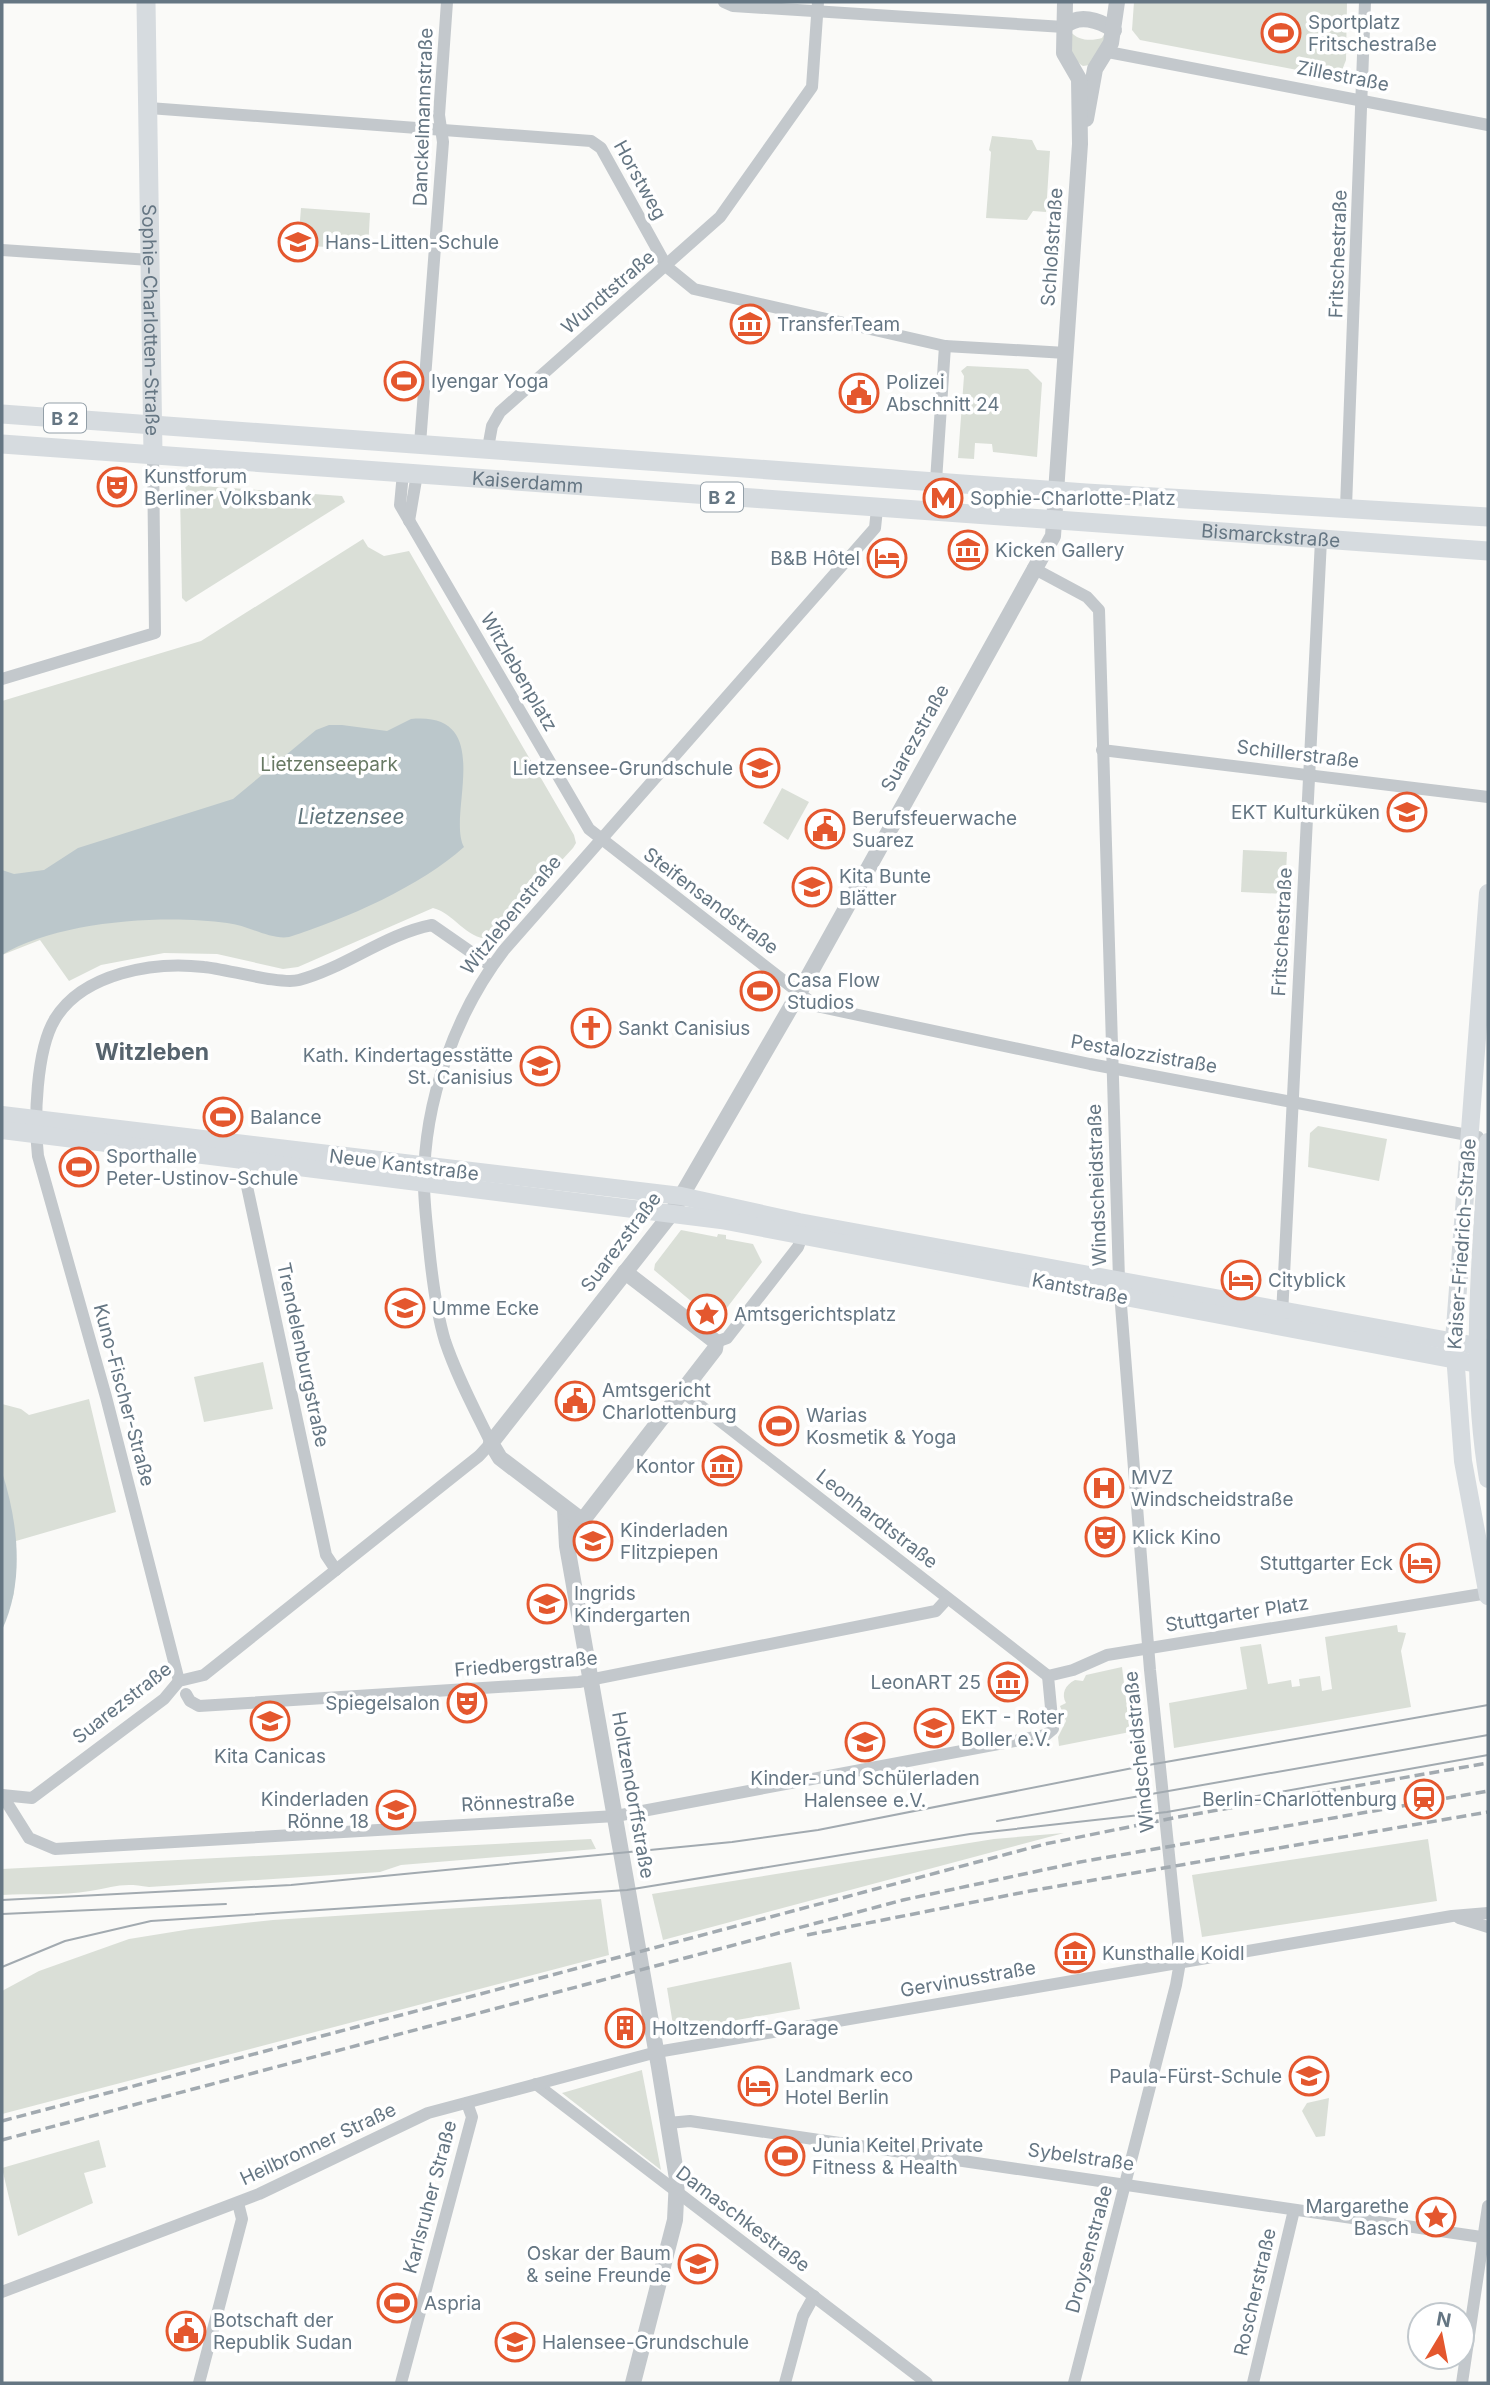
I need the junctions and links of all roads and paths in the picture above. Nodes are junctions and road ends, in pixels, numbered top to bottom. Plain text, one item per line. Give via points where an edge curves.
1 (146, 2) edge
2 (447, 2) edge
3 (724, 2) edge
4 (1065, 2) edge
5 (1117, 2) edge
6 (1365, 2) edge
7 (818, 7) edge
8 (1064, 27) junction
9 (1114, 30) junction
10 (1108, 52) junction
11 (1075, 69) junction
12 (1095, 69) junction
13 (1363, 100) junction
14 (149, 108) junction
15 (1488, 125) edge
16 (441, 130) junction
17 (1080, 144) junction
18 (2, 250) edge
19 (150, 260) junction
20 (667, 267) junction
21 (945, 346) junction
22 (1066, 353) junction
23 (2, 414) edge
24 (152, 424) junction
25 (189, 427) junction
26 (2, 443) edge
27 (420, 444) junction
28 (488, 448) junction
29 (153, 454) junction
30 (187, 457) junction
31 (410, 473) junction
32 (936, 481) junction
33 (1057, 490) junction
34 (1346, 507) junction
35 (877, 509) junction
36 (1488, 517) edge
37 (1054, 522) junction
38 (1321, 540) junction
39 (1488, 551) edge
40 (1033, 568) junction
41 (2, 679) edge
42 (1102, 750) junction
43 (1308, 774) junction
44 (1488, 797) edge
45 (599, 841) junction
46 (1488, 892) edge
47 (491, 966) junction
48 (799, 993) junction
49 (1112, 1068) junction
50 (1293, 1102) junction
51 (2, 1115) edge
52 (36, 1127) junction
53 (2, 1130) edge
54 (1469, 1136) junction
55 (1488, 1141) edge
56 (244, 1153) junction
57 (424, 1175) junction
58 (681, 1196) junction
59 (671, 1214) junction
60 (802, 1236) junction
61 (625, 1272) junction
62 (1120, 1289) junction
63 (1282, 1319) junction
64 (1454, 1340) junction
65 (715, 1345) junction
66 (1482, 1347) edge
67 (1454, 1359) junction
68 (1482, 1365) edge
69 (683, 1392) junction
70 (491, 1443) junction
71 (1488, 1479) edge
72 (565, 1509) junction
73 (583, 1521) junction
74 (567, 1546) junction
75 (336, 1570) junction
76 (1488, 1594) edge
77 (947, 1599) junction
78 (1148, 1648) junction
79 (1048, 1676) junction
80 (592, 1679) junction
81 (180, 1681) junction
82 (186, 1694) dead end
83 (4, 1795) edge
84 (615, 1816) junction
85 (1488, 1913) edge
86 (1452, 1916) junction
87 (1488, 1927) edge
88 (1180, 1962) junction
89 (657, 2052) junction
90 (536, 2084) junction
91 (467, 2103) junction
92 (668, 2123) junction
93 (1126, 2183) junction
94 (678, 2193) junction
95 (238, 2203) junction
96 (1488, 2206) edge
97 (1294, 2210) junction
98 (1486, 2238) edge
99 (2, 2292) edge
100 (814, 2296) junction
101 (199, 2383) edge
102 (401, 2383) edge
103 (633, 2383) edge
104 (785, 2383) edge
105 (927, 2383) edge
106 (1074, 2383) edge
107 (1253, 2383) edge
108 (1462, 2383) edge

1 - 14 main road, Sophie-Charlotten-Straße
2 - 16 street, Danckelmannstraße
3 - 7 street via 733,6
4 - 8 street, Schloßstraße
5 - 9 street, Schloßstraße
6 - 13 street, Fritschestraße
7 - 8 street
7 - 20 street, Wundtstraße via 812,87 720,217
8 - 9 street via 1091,19
8 - 11 street, Schloßstraße via 1064,53
9 - 10 street, Schloßstraße
10 - 12 street, Schloßstraße
10 - 13 street, Zillestraße
11 - 12 street
11 - 17 street, Schloßstraße
12 - 17 street, Schloßstraße
13 - 15 street, Zillestraße
13 - 34 street, Fritschestraße
14 - 16 street, Horstweg
14 - 19 main road, Sophie-Charlotten-Straße
16 - 20 street, Horstweg via 597,144
16 - 27 street, Danckelmannstraße
17 - 22 street, Schloßstraße
18 - 19 street
19 - 24 main road, Sophie-Charlotten-Straße
20 - 21 street, Horstweg via 702,292
20 - 28 street, Wundtstraße via 500,412
21 - 22 street, Horstweg
21 - 32 street
22 - 33 street, Schloßstraße
23 - 24 main road, Kaiserdamm / B 2
24 - 25 main road, Kaiserdamm / B 2
24 - 29 main road, Sophie-Charlotten-Straße
25 - 27 main road, Kaiserdamm / B 2
25 - 30 main road
26 - 29 main road, Kaiserdamm / B 2
27 - 28 main road, Kaiserdamm / B 2
28 - 32 main road, Kaiserdamm / B 2
29 - 30 main road, Kaiserdamm / B 2
29 - 41 street, Sophie-Charlotten-Straße via 155,634
30 - 31 main road, Kaiserdamm / B 2
31 - 35 main road, Kaiserdamm / B 2
31 - 45 street, Witzlebenplatz via 409,521
32 - 33 main road, B 2
33 - 34 main road, Bismarckstraße / B 2
33 - 37 street, Suarezstraße
34 - 36 main road, Bismarckstraße / B 2
35 - 37 main road, Kaiserdamm / B 2
35 - 45 street, Witzlebenstraße via 875,528
37 - 38 main road, Bismarckstraße / B 2
37 - 40 street, Suarezstraße via 1053,536
38 - 39 main road, Bismarckstraße / B 2
38 - 43 street, Fritschestraße
40 - 42 street, Windscheidstraße via 1087,597 1099,610
40 - 48 street, Suarezstraße
42 - 43 street, Schillerstraße
42 - 49 street, Windscheidstraße
43 - 44 street, Schillerstraße
43 - 50 street, Fritschestraße
45 - 47 street, Witzlebenstraße
45 - 48 street, Steifensandstraße
46 - 54 main road, Kaiser-Friedrich-Straße
47 - 52 street, Kuno-Fischer-Straße via 432,925 299,981 178,965 109,978 71,999 52,1025 44,1052
47 - 57 street, Witzlebenstraße via 471,999 442,1072
48 - 49 street, Pestalozzistraße via 816,1006
48 - 58 street, Suarezstraße
49 - 50 street, Pestalozzistraße
49 - 62 street, Windscheidstraße
50 - 54 street, Pestalozzistraße
50 - 63 street, Fritschestraße
51 - 52 main road, Neue Kantstraße
52 - 53 main road, Neue Kantstraße
52 - 56 main road, Neue Kantstraße
52 - 81 street, Kuno-Fischer-Straße via 38,1156
54 - 55 street, Pestalozzistraße
54 - 64 main road, Kaiser-Friedrich-Straße
55 - 66 main road, Kaiser-Friedrich-Straße
56 - 57 main road, Neue Kantstraße
56 - 75 street, Trendelenburgstraße via 326,1555
57 - 58 main road, Neue Kantstraße
57 - 59 main road, Neue Kantstraße
57 - 70 street, Witzlebenstraße via 431,1271 444,1339
58 - 59 street, Suarezstraße
58 - 62 main road, Kantstraße
59 - 60 main road, Kantstraße
59 - 61 street, Suarezstraße
60 - 62 main road, Kantstraße
60 - 65 street via 727,1338
61 - 65 street
61 - 70 street, Suarezstraße
62 - 63 main road, Kantstraße
62 - 78 street, Windscheidstraße
63 - 64 main road, Kantstraße
63 - 67 main road, Kantstraße
64 - 66 main road, Kantstraße
64 - 67 main road, Kaiser-Friedrich-Straße
65 - 69 street
66 - 68 main road, Kaiser-Friedrich-Straße
67 - 68 main road, Kantstraße
67 - 76 main road, Kaiser-Friedrich-Straße via 1463,1461
68 - 71 main road, Kaiser-Friedrich-Straße via 1482,1441
69 - 73 street
69 - 77 street, Leonhardtstraße
70 - 72 street, Witzlebenstraße via 500,1458
70 - 75 street, Suarezstraße
72 - 73 street, Witzlebenstraße
72 - 74 street, Holtzendorffstraße
73 - 74 street
74 - 80 street, Holtzendorffstraße
75 - 81 street, Suarezstraße via 204,1675
76 - 78 street, Stuttgarter Platz
77 - 79 street, Leonhardtstraße
77 - 80 street, Friedbergstraße via 936,1611
78 - 79 street, Stuttgarter Platz via 1107,1655
78 - 88 street, Windscheidstraße
79 - 84 street, Rönnestraße via 1054,1729 1033,1739
80 - 82 street, Friedbergstraße via 199,1706
80 - 84 street, Holtzendorffstraße
81 - 83 street, Suarezstraße via 164,1699 32,1798
83 - 84 street, Rönnestraße via 29,1838 55,1849
84 - 89 street, Holtzendorffstraße
85 - 86 street, Gervinusstraße
86 - 87 street, Gervinusstraße
86 - 88 street, Gervinusstraße
88 - 89 street, Gervinusstraße
88 - 93 street, Droysenstraße
89 - 90 street, Heilbronner Straße
89 - 92 street, Holtzendorffstraße
90 - 91 street, Heilbronner Straße
90 - 94 street, Damaschkestraße
91 - 95 street, Heilbronner Straße via 428,2113
91 - 102 street, Karlsruher Straße via 471,2117
92 - 93 street, Sybelstraße via 685,2120
92 - 94 street, Holtzendorffstraße
93 - 97 street, Sybelstraße
93 - 106 street, Droysenstraße
94 - 100 street, Damaschkestraße
94 - 103 street, Holtzendorffstraße
95 - 99 street, Heilbronner Straße
95 - 101 street via 242,2219
96 - 98 street
97 - 98 street, Sybelstraße
97 - 107 street, Roscherstraße
98 - 108 street
100 - 104 street via 803,2316
100 - 105 street, Damaschkestraße

